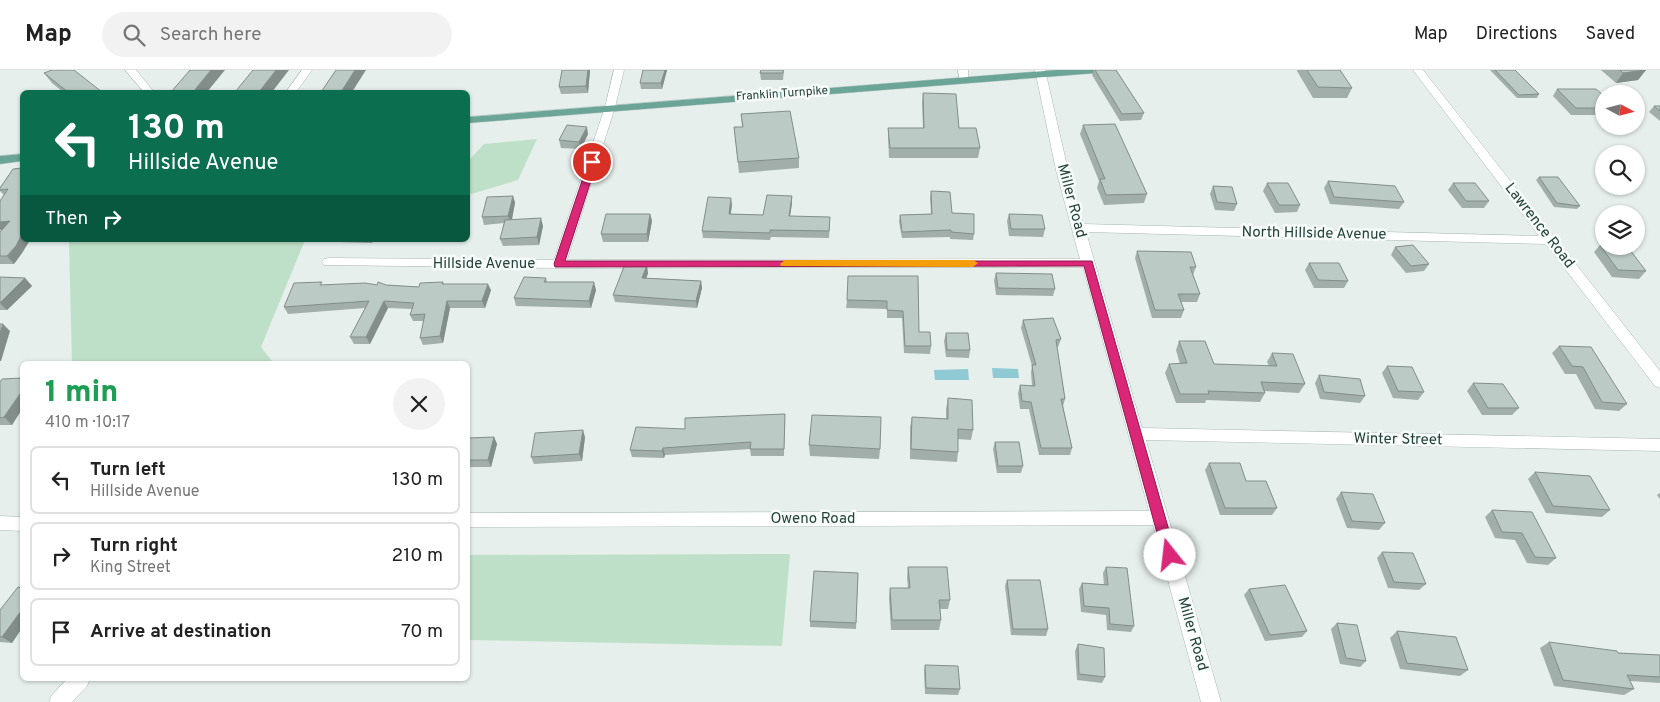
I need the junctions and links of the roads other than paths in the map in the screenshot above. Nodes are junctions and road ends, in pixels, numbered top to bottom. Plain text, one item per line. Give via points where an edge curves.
1 (130, 70) edge
2 (307, 70) edge
3 (619, 70) edge
4 (1096, 70) edge
5 (1418, 70) edge
6 (1040, 72) edge
7 (963, 75) edge
8 (147, 90) edge
9 (292, 90) edge
10 (610, 107) junction
11 (470, 120) edge
12 (20, 158) edge
13 (0, 160) edge
14 (1078, 228) junction
15 (1550, 240) junction
16 (329, 262) dead end
17 (1088, 263) junction
18 (559, 264) junction
19 (1660, 382) edge
20 (1136, 434) junction
21 (1660, 445) edge
22 (1159, 518) junction
23 (470, 520) edge
24 (0, 523) edge
25 (20, 524) edge
26 (78, 681) edge
27 (59, 702) edge
28 (1211, 702) edge

1 - 8 street
2 - 9 street
3 - 10 street
4 - 6 main road, Franklin Turnpike
5 - 15 street, Lawrence Road
6 - 7 main road, Franklin Turnpike
6 - 14 street, Miller Road
7 - 10 main road, Franklin Turnpike
10 - 11 main road, Franklin Turnpike
10 - 18 street
12 - 13 main road
14 - 15 street, North Hillside Avenue
14 - 17 street, Miller Road
15 - 19 street, Lawrence Road
16 - 18 street, Hillside Avenue
17 - 18 street, Hillside Avenue
17 - 20 street, Miller Road
20 - 21 street, Winter Street
20 - 22 street, Miller Road
22 - 23 street, Oweno Road
22 - 28 street, Miller Road
24 - 25 street
26 - 27 street

